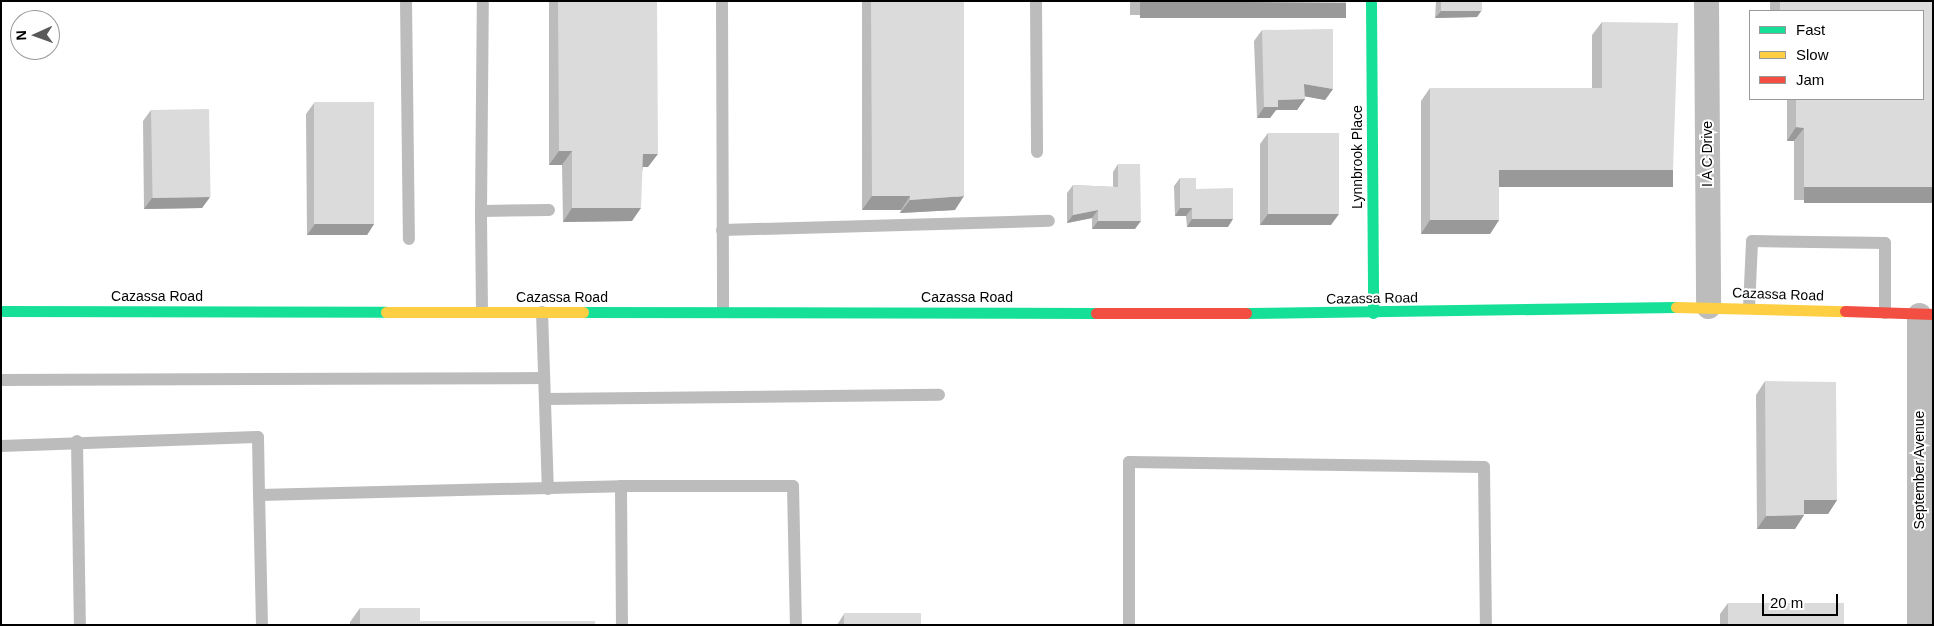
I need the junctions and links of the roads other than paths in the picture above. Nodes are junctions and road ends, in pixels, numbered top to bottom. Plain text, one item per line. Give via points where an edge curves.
1 (406, 1) edge
2 (483, 1) edge
3 (722, 1) edge
4 (1036, 1) edge
5 (1372, 1) edge
6 (1706, 1) edge
7 (1037, 152) dead end
8 (549, 210) dead end
9 (480, 211) junction
10 (1049, 221) dead end
11 (722, 230) junction
12 (408, 239) dead end
13 (1708, 306) junction
14 (1749, 308) junction
15 (1, 311) edge
16 (482, 312) junction
17 (542, 312) junction
18 (723, 312) junction
19 (1373, 313) junction
20 (1885, 313) junction
21 (1926, 315) edge
22 (544, 378) junction
23 (1, 380) edge
24 (939, 395) dead end
25 (545, 399) junction
26 (76, 442) junction
27 (1, 446) edge
28 (621, 486) junction
29 (548, 489) junction
30 (259, 495) junction
31 (80, 625) edge
32 (262, 625) edge
33 (622, 625) edge
34 (796, 625) edge
35 (1129, 625) edge
36 (1486, 625) edge
37 (1919, 625) edge

1 - 12 lane
2 - 9 lane
3 - 11 lane
4 - 7 lane
5 - 19 street, Lynnbrook Place
6 - 13 street, I A C Drive
8 - 9 lane
9 - 16 lane
10 - 11 lane
11 - 18 lane
13 - 14 street, Cazassa Road
13 - 19 street, Cazassa Road
14 - 20 street, Cazassa Road
14 - 20 lane via 1752,241 1885,243
15 - 16 street, Cazassa Road
16 - 17 street, Cazassa Road
17 - 18 street, Cazassa Road
17 - 22 lane
18 - 19 street, Cazassa Road
20 - 21 street, Cazassa Road
21 - 37 street, September Avenue
22 - 23 lane
22 - 25 lane
24 - 25 lane
25 - 29 lane
26 - 27 lane
26 - 30 lane via 258,437
26 - 31 lane
28 - 29 lane
28 - 33 lane
28 - 34 lane via 793,486
29 - 30 lane
30 - 32 lane
35 - 36 lane via 1129,462 1484,467

